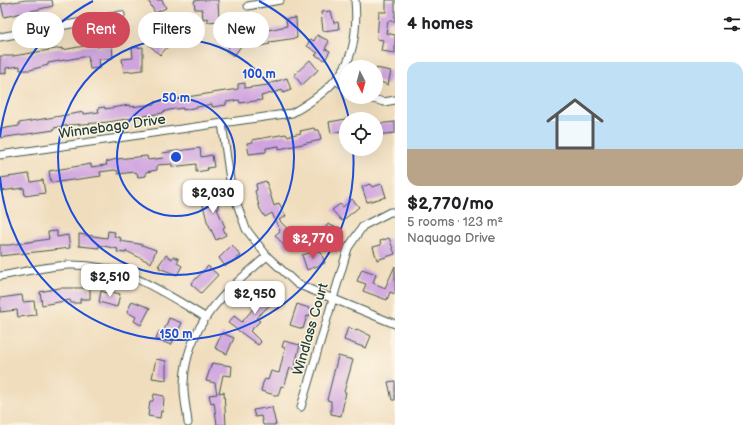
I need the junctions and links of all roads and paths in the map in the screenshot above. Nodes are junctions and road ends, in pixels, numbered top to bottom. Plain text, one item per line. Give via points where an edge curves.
1 (280, 0) edge
2 (355, 0) edge
3 (248, 6) dead end
4 (72, 24) edge
5 (0, 38) edge
6 (337, 81) joint
7 (395, 100) edge
8 (383, 102) edge
9 (222, 123) junction
10 (0, 155) edge
11 (395, 212) edge
12 (267, 256) junction
13 (0, 276) edge
14 (333, 299) junction
15 (205, 317) junction
16 (395, 324) edge
17 (301, 408) dead end
18 (188, 423) dead end

1 - 3 street
2 - 6 street via 357,20 352,52
4 - 5 street
6 - 9 street, Winnebago Drive via 315,100 292,113
7 - 8 street
9 - 10 street, Winnebago Drive
9 - 12 street via 231,188 246,229
11 - 14 street, Windlass Court via 390,212 363,226 348,248
12 - 14 street via 297,284
12 - 15 street via 224,293
13 - 15 street via 69,265 106,268 143,280
14 - 16 street
14 - 17 street, Windlass Court
15 - 18 street via 189,352 184,383

